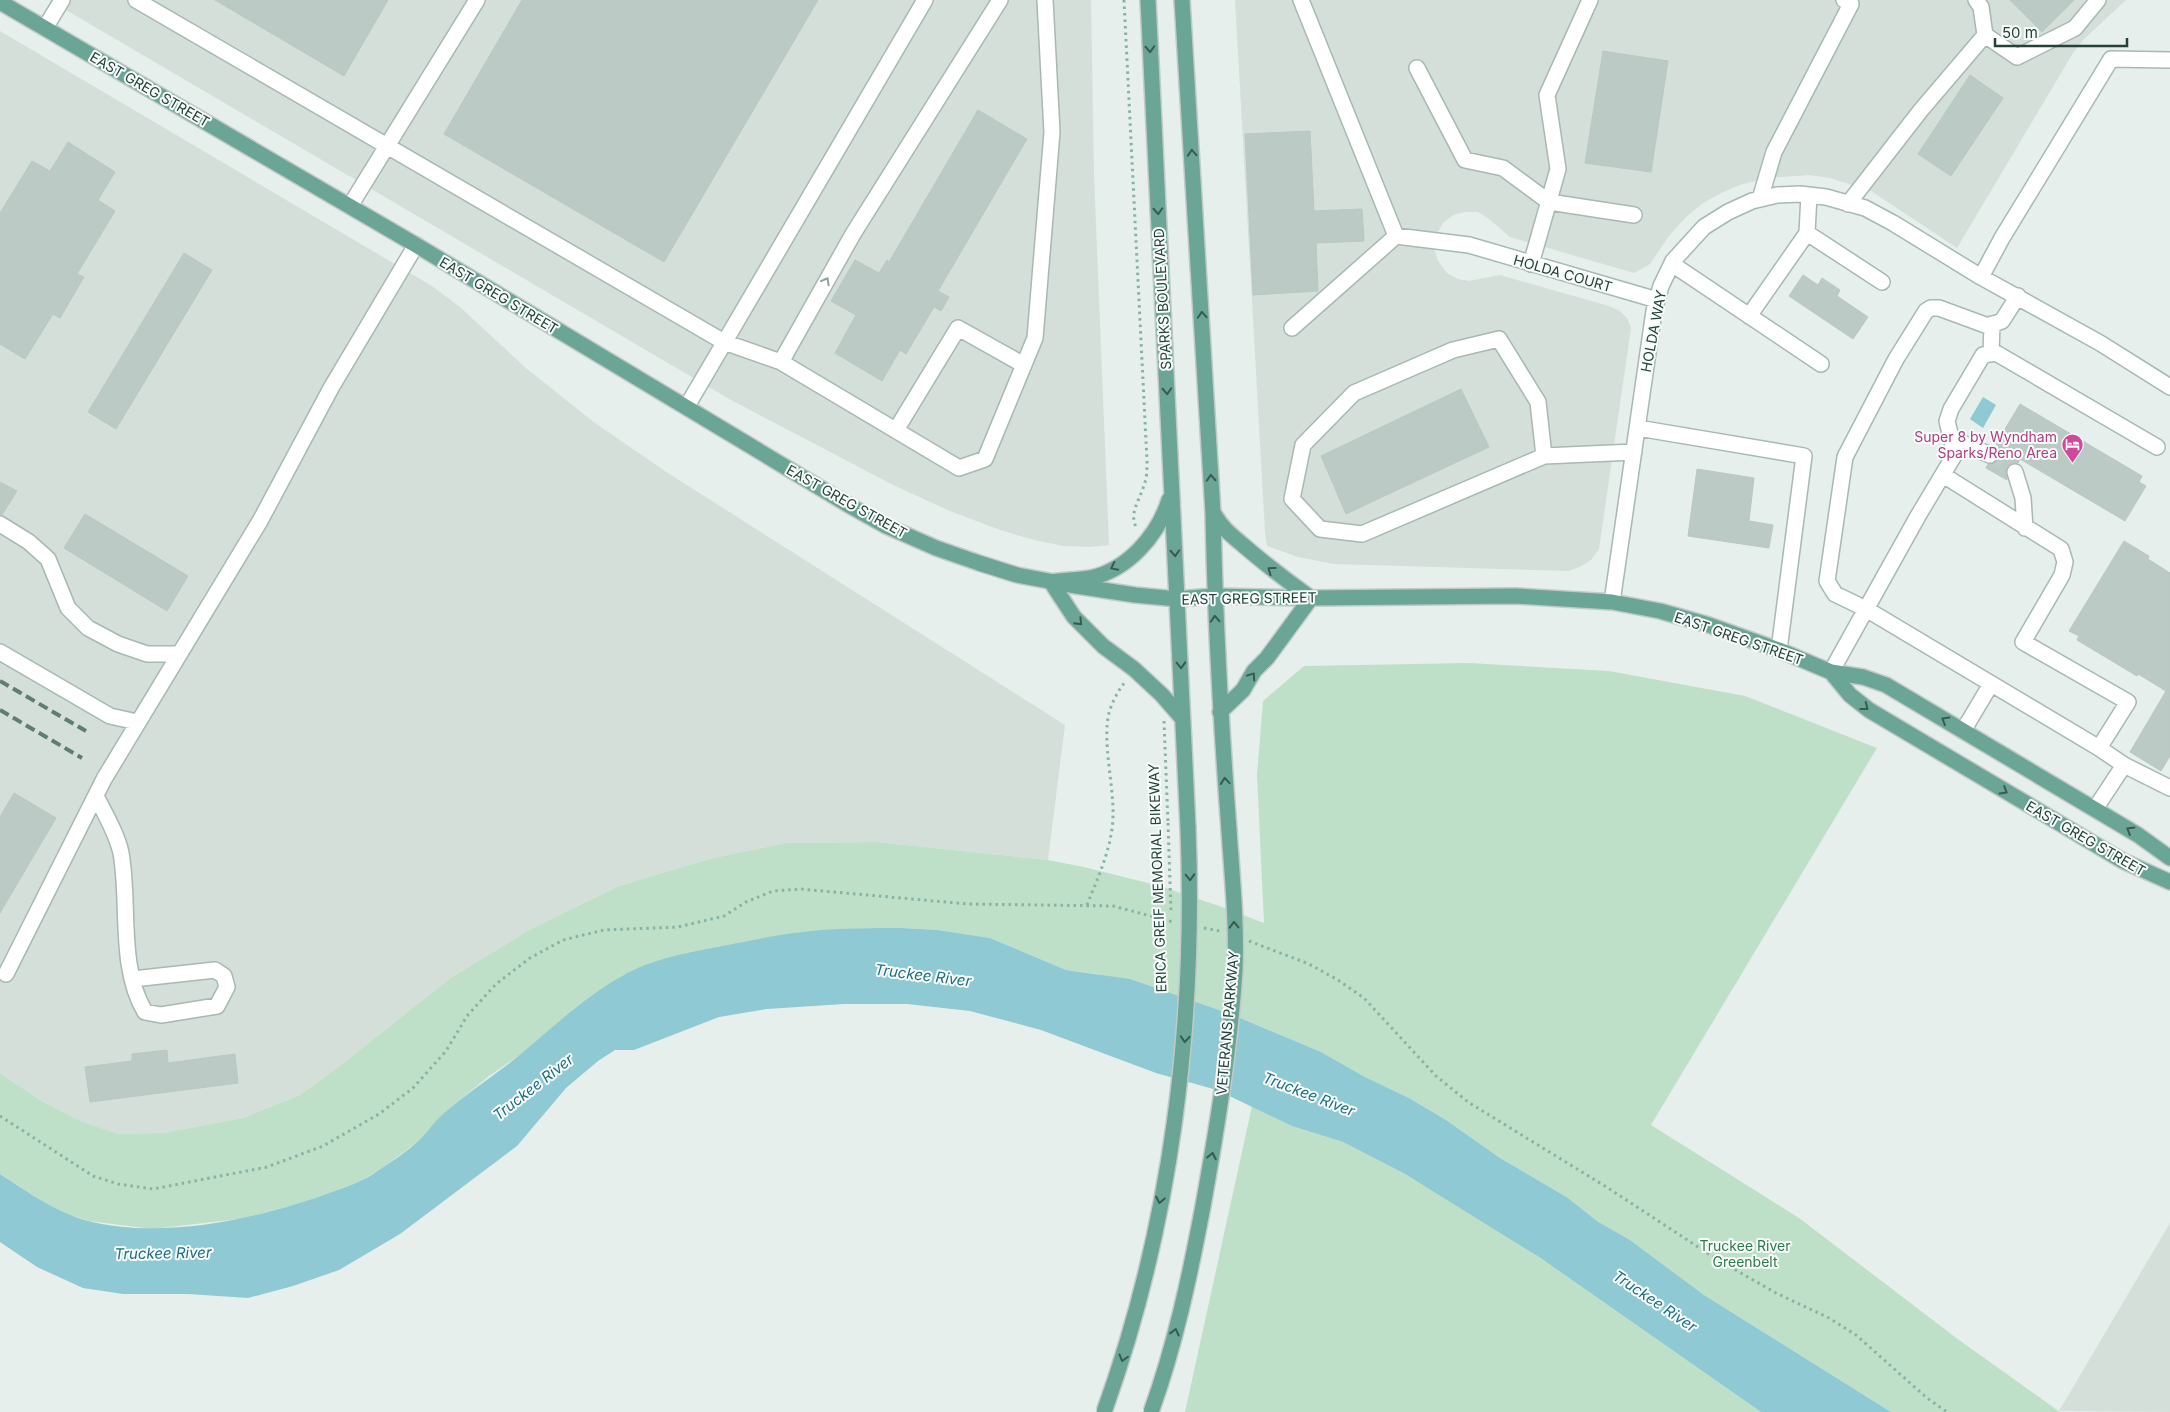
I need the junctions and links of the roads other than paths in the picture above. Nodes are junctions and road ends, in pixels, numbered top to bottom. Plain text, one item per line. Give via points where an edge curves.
1 (62, 0) edge
2 (136, 0) edge
3 (477, 0) edge
4 (925, 0) edge
5 (1000, 0) edge
6 (1045, 0) edge
7 (1148, 0) edge
8 (1182, 0) edge
9 (1301, 0) edge
10 (1590, 0) edge
11 (1844, 0) edge
12 (1976, 0) edge
13 (2098, 0) edge
14 (0, 2) edge
15 (46, 28) junction
16 (1984, 35) junction
17 (2170, 60) edge
18 (1417, 68) dead end
19 (387, 146) junction
20 (1809, 195) junction
21 (1760, 199) junction
22 (1549, 202) junction
23 (1848, 204) junction
24 (350, 206) junction
25 (1634, 215) dead end
26 (1807, 233) junction
27 (1396, 236) junction
28 (416, 245) junction
29 (1531, 264) junction
30 (1672, 264) junction
31 (1981, 277) junction
32 (1882, 282) dead end
33 (2018, 296) junction
34 (1657, 300) junction
35 (1749, 316) junction
36 (1992, 324) junction
37 (1292, 328) dead end
38 (724, 342) junction
39 (1991, 354) junction
40 (781, 362) junction
41 (1821, 364) dead end
42 (1024, 365) junction
43 (2170, 387) edge
44 (690, 400) dead end
45 (1638, 428) junction
46 (896, 430) junction
47 (1951, 438) junction
48 (2156, 447) dead end
49 (1634, 452) junction
50 (1990, 455) tunnel mouth
51 (1544, 456) junction
52 (2015, 472) tunnel mouth
53 (1943, 475) junction
54 (1172, 488) junction
55 (1213, 512) junction
56 (0, 524) edge
57 (2025, 528) junction
58 (1051, 582) junction
59 (1214, 596) junction
60 (1311, 598) junction
61 (1176, 599) junction
62 (1612, 602) junction
63 (1866, 609) junction
64 (1779, 650) junction
65 (0, 652) edge
66 (179, 654) junction
67 (1831, 672) junction
68 (1991, 684) junction
69 (1220, 712) junction
70 (1182, 718) junction
71 (137, 722) junction
72 (1963, 731) junction
73 (2099, 748) junction
74 (2124, 765) junction
75 (2170, 788) edge
76 (96, 796) junction
77 (2095, 809) junction
78 (2170, 858) edge
79 (2170, 882) edge
80 (6, 974) dead end
81 (133, 979) junction
82 (1104, 1412) edge
83 (1151, 1412) edge

1 - 15 street
2 - 19 street
3 - 19 street
4 - 38 street
40 -> 5 street via 852,234
6 - 42 street via 1052,132 1035,338
7 -> 54 main road, SPARKS BOULEVARD
55 -> 8 main road
9 - 27 street
10 - 22 street via 1547,95 1558,169
11 - 21 street via 1851,4 1774,152
12 - 16 street via 1981,7
13 - 16 street via 2075,28 2017,57
14 - 15 main road, EAST GREG STREET
15 - 24 main road, EAST GREG STREET
16 - 23 street
17 - 31 street via 2111,59
18 - 22 street via 1465,160 1503,168
19 - 24 street
19 - 38 street
20 - 21 street, HOLDA WAY via 1777,195
20 - 23 street, HOLDA WAY
20 - 26 street
21 - 30 street, HOLDA WAY via 1704,226
22 - 25 street
22 - 29 street
23 - 31 street, HOLDA WAY via 1865,208 1893,223
24 - 28 main road, EAST GREG STREET
26 - 32 street
26 - 35 street
27 - 29 street, HOLDA COURT via 1469,245
27 - 37 street
28 - 58 main road, EAST GREG STREET via 886,526 978,563
28 - 66 street via 332,388 260,522
29 - 34 street, HOLDA COURT
30 - 34 street, HOLDA WAY
30 - 35 street
31 - 33 street, HOLDA WAY
33 - 36 street via 2002,321
33 - 43 street, HOLDA WAY
34 - 45 street, HOLDA WAY
35 - 41 street
36 - 39 street
36 - 63 street via 1988,326 1939,308 1926,311 1896,359 1845,457 1827,581 1835,594
38 - 40 street
38 - 44 street
39 - 47 street via 1983,355 1976,364 1951,409 1947,421
39 - 48 street
40 - 46 street
42 - 46 street via 958,328
42 - 46 street via 985,459 959,468
45 - 49 street, HOLDA WAY
45 - 64 street via 1804,456
47 - 50 street
47 - 53 street via 1955,454
49 - 51 street
49 - 62 street, HOLDA WAY
51 - 51 street via 1362,534 1320,529 1292,499 1303,445 1354,393 1453,350 1499,339 1538,402
52 - 57 street via 2023,498
53 - 57 street
53 - 63 street
54 -> 58 main road via 1164,515 1137,552 1120,565 1092,577
54 -> 61 main road, SPARKS BOULEVARD
55 - 59 main road
60 -> 55 main road via 1234,539 1222,528
56 - 66 street via 29,542 48,559 68,608 88,628 118,644 147,654
57 - 73 street via 2060,549 2065,562 2062,575 2023,642 2128,702
58 - 61 main road, EAST GREG STREET via 1135,596
58 -> 70 main road via 1074,617 1162,695
59 - 60 main road, EAST GREG STREET
59 - 61 main road, EAST GREG STREET
69 -> 59 main road, VETERANS PARKWAY
60 - 62 main road, EAST GREG STREET via 1516,596
69 -> 60 main road via 1243,690
61 -> 70 main road
62 - 64 main road, EAST GREG STREET via 1709,625
63 - 67 street
63 - 68 street
64 - 67 main road, EAST GREG STREET
65 - 71 street via 110,716
66 - 71 street
72 -> 67 main road, EAST GREG STREET via 1886,685
67 -> 79 main road, EAST GREG STREET via 1869,710 2123,862
68 - 72 street
68 - 73 street
83 -> 69 main road, VETERANS PARKWAY, bridge via 1193,1259 1228,1044 1235,968 1230,830
70 -> 82 main road, bridge via 1190,884 1184,1043 1173,1136 1151,1250 1121,1366
71 - 76 street
72 - 77 main road, EAST GREG STREET
73 - 74 street
74 - 75 street
74 - 77 street
76 - 80 street
76 - 81 street via 121,852
78 -> 77 main road, EAST GREG STREET
81 - 81 street via 138,1001 145,1012 161,1015 217,1006 227,987 224,976 215,970

